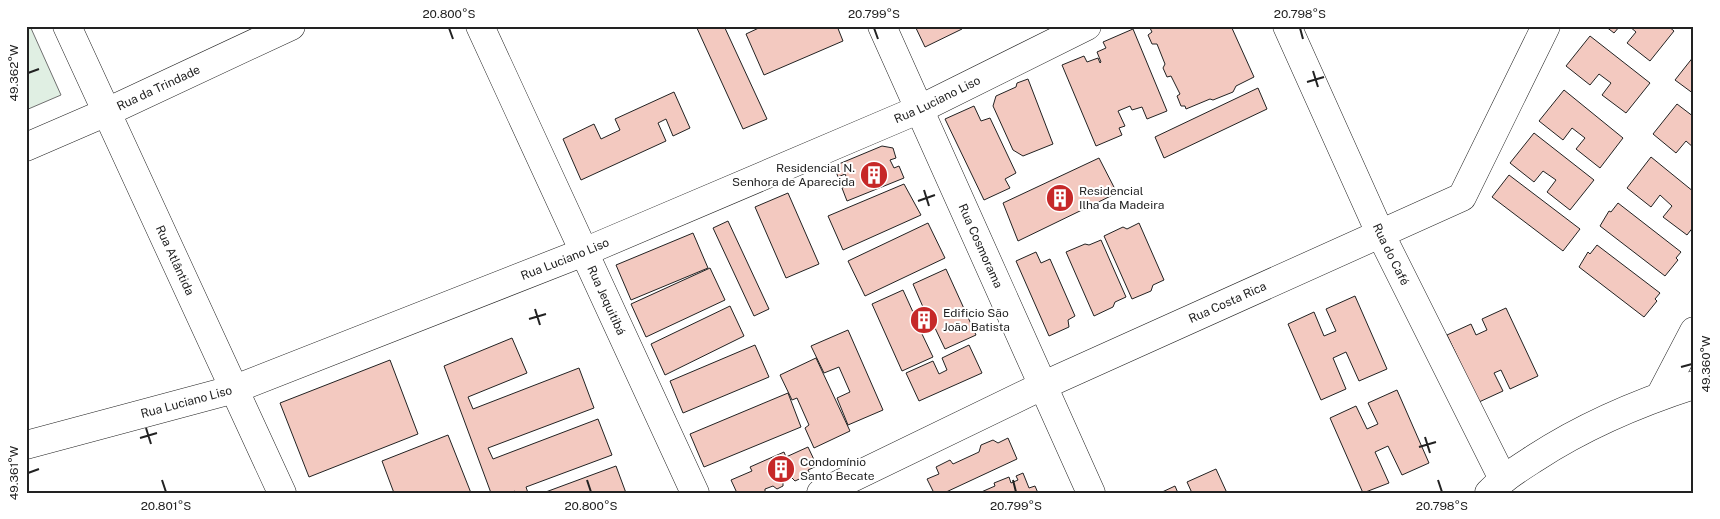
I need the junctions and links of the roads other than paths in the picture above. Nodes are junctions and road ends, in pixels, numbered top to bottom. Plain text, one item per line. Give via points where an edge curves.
1 (67, 26) edge
2 (291, 26) edge
3 (480, 26) edge
4 (882, 26) edge
5 (1087, 26) edge
6 (1287, 26) edge
7 (1546, 26) edge
8 (920, 109) junction
9 (107, 112) junction
10 (26, 148) edge
11 (1380, 233) junction
12 (584, 252) junction
13 (1694, 331) edge
14 (1694, 385) edge
15 (1042, 386) junction
16 (234, 389) junction
17 (1660, 396) junction
18 (26, 445) edge
19 (1496, 486) edge
20 (282, 493) edge
21 (695, 493) edge
22 (821, 493) edge
23 (1091, 493) edge

1 - 9 street, Rua Atlântida
2 - 9 street, Rua da Trindade
3 - 12 street, Rua Jequitibá
4 - 8 street, Rua Cosmorama
5 - 8 street, Rua Luciano Liso
6 - 11 street, Rua do Café
7 - 11 street, Rua Costa Rica via 1462,197
8 - 12 street, Rua Luciano Liso
8 - 15 street, Rua Cosmorama
9 - 10 street, Rua da Trindade
9 - 16 street, Rua Atlântida
11 - 15 street, Rua Costa Rica
11 - 19 street, Rua do Café
12 - 16 street, Rua Luciano Liso
12 - 21 street, Rua Jequitibá
13 - 17 street
14 - 17 street
15 - 22 street, Rua Costa Rica
15 - 23 street, Rua Cosmorama
16 - 18 street, Rua Luciano Liso
16 - 20 street, Rua Atlântida
17 - 19 street via 1560,443

